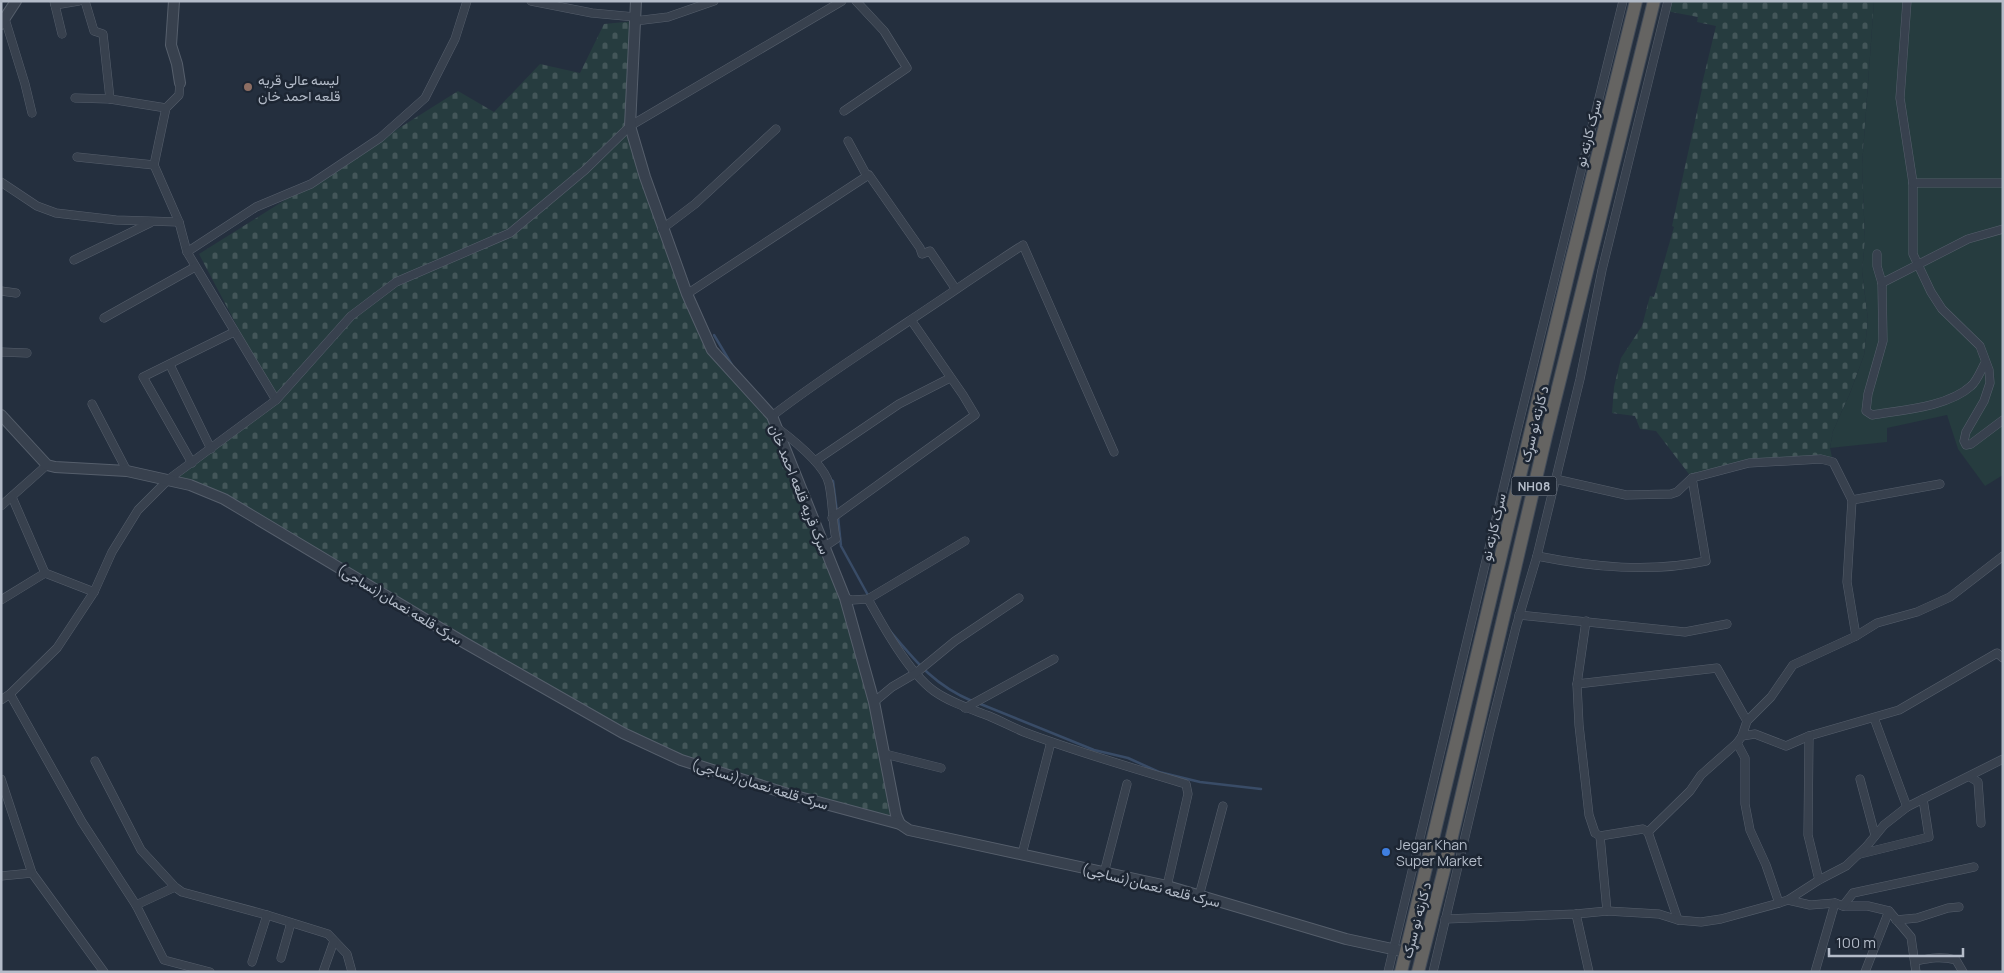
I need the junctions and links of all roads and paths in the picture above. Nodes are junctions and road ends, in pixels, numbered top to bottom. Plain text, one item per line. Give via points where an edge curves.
1 (16, 1) edge
2 (79, 1) edge
3 (86, 1) edge
4 (174, 1) edge
5 (467, 1) edge
6 (531, 1) edge
7 (636, 1) edge
8 (714, 1) edge
9 (842, 1) edge
10 (856, 1) edge
11 (1623, 1) edge
12 (1636, 1) edge
13 (1654, 1) edge
14 (1668, 1) edge
15 (1906, 1) edge
16 (54, 3) edge
17 (635, 19) junction
18 (3, 22) edge
19 (62, 34) dead end
20 (1627, 42) junction
21 (1644, 45) junction
22 (180, 83) joint
23 (75, 98) dead end
24 (110, 99) junction
25 (166, 108) junction
26 (844, 111) dead end
27 (32, 112) dead end
28 (630, 126) junction
29 (776, 129) dead end
30 (848, 141) dead end
31 (77, 157) dead end
32 (154, 165) junction
33 (867, 176) junction
34 (1, 182) edge
35 (1913, 183) junction
36 (2003, 183) edge
37 (152, 222) junction
38 (179, 222) junction
39 (662, 229) junction
40 (2003, 229) edge
41 (187, 252) junction
42 (1877, 254) dead end
43 (74, 260) dead end
44 (1918, 264) junction
45 (195, 266) junction
46 (1882, 284) junction
47 (955, 288) junction
48 (1, 291) edge
49 (16, 293) dead end
50 (687, 294) junction
51 (104, 318) dead end
52 (910, 320) junction
53 (234, 332) junction
54 (1, 352) edge
55 (27, 353) dead end
56 (1986, 363) junction
57 (170, 364) junction
58 (950, 378) junction
59 (276, 400) junction
60 (92, 404) dead end
61 (1, 415) edge
62 (2003, 420) edge
63 (773, 421) junction
64 (211, 449) junction
65 (1114, 452) dead end
66 (815, 461) junction
67 (192, 463) junction
68 (47, 465) junction
69 (127, 471) junction
70 (1692, 478) junction
71 (169, 479) junction
72 (1555, 479) junction
73 (1940, 484) dead end
74 (12, 497) junction
75 (1852, 500) junction
76 (1, 506) edge
77 (832, 518) junction
78 (965, 541) dead end
79 (824, 547) junction
80 (1537, 556) junction
81 (2003, 556) edge
82 (45, 573) junction
83 (94, 592) junction
84 (845, 598) junction
85 (1019, 598) dead end
86 (868, 599) junction
87 (1, 600) edge
88 (1519, 615) junction
89 (1586, 621) junction
90 (1727, 624) dead end
91 (1856, 636) junction
92 (2003, 658) edge
93 (1054, 659) dead end
94 (916, 673) junction
95 (1577, 684) junction
96 (10, 694) junction
97 (1, 700) edge
98 (874, 702) junction
99 (966, 708) junction
100 (1874, 718) junction
101 (1747, 721) junction
102 (1808, 736) junction
103 (1739, 739) junction
104 (1051, 742) junction
105 (885, 754) junction
106 (95, 761) dead end
107 (2000, 761) edge
108 (941, 768) dead end
109 (2003, 770) edge
110 (1970, 777) junction
111 (1, 779) edge
112 (1860, 779) dead end
113 (1127, 784) dead end
114 (1923, 798) junction
115 (1466, 804) junction
116 (1223, 806) dead end
117 (1907, 808) junction
118 (1981, 822) dead end
119 (900, 824) junction
120 (1648, 832) junction
121 (1875, 835) junction
122 (1600, 836) junction
123 (1022, 854) junction
124 (1859, 854) junction
125 (1974, 867) dead end
126 (32, 872) junction
127 (1104, 873) junction
128 (1, 876) edge
129 (1819, 880) junction
130 (1167, 886) junction
131 (175, 887) junction
132 (1200, 896) junction
133 (1419, 899) junction
134 (1788, 900) junction
135 (1779, 903) junction
136 (1436, 904) junction
137 (136, 905) junction
138 (1839, 905) junction
139 (1959, 907) dead end
140 (1607, 910) junction
141 (1889, 911) junction
142 (1576, 914) junction
143 (267, 915) junction
144 (1445, 919) junction
145 (1678, 920) junction
146 (1896, 920) junction
147 (291, 923) junction
148 (334, 941) junction
149 (1399, 950) junction
150 (281, 958) dead end
151 (1916, 961) junction
152 (252, 962) dead end
153 (104, 972) edge
154 (210, 972) edge
155 (323, 972) edge
156 (352, 972) edge
157 (1388, 972) edge
158 (1401, 972) edge
159 (1418, 972) edge
160 (1432, 972) edge
161 (1589, 972) edge
162 (1814, 972) edge
163 (1865, 972) edge
164 (1916, 972) edge
165 (1963, 972) edge

1 - 18 street
2 - 16 street
3 - 24 street via 94,31 103,34
4 - 22 street via 171,45
5 - 41 street via 455,39 425,98 380,138 311,184 256,207
6 - 17 street
7 - 17 street, سرک قریه قلعه احمد خان
8 - 17 street via 668,17
9 - 28 street
10 - 26 street via 884,32 907,68
11 - 149 street via 1516,435
12 - 20 highway, سرک کارته نو / NH08
13 - 21 highway, د کارته نو سړک / NH08
14 - 72 street
15 - 35 street via 1900,98
16 - 19 street
17 - 28 street, سرک قریه قلعه احمد خان
18 - 27 street via 26,84
20 - 21 highway
20 - 133 highway, سرک کارته نو / NH08 via 1568,272
21 - 115 highway, د کارته نو سړک / NH08 via 1542,454
22 - 25 street via 179,95
23 - 24 street
24 - 25 street
25 - 32 street
28 - 39 street, سرک قریه قلعه احمد خان
28 - 59 street via 585,170 510,233 396,282 351,316
29 - 39 street via 695,204
30 - 33 street
31 - 32 street
32 - 38 street
33 - 47 street via 892,207 922,254 930,251
33 - 50 street
34 - 37 street via 37,206 56,213
35 - 36 street
35 - 44 street via 1913,254
37 - 38 street
37 - 43 street
38 - 41 street
39 - 50 street, سرک قریه قلعه احمد خان
40 - 44 street via 1968,239
41 - 45 street
42 - 46 street
44 - 46 street
44 - 56 street via 1942,309 1980,346
45 - 51 street
45 - 53 street
46 - 56 street via 1883,341 1866,411 1872,415 1885,413 1957,396 1972,385
47 - 52 street
47 - 65 street via 1022,245
48 - 49 street
50 - 63 street, سرک قریه قلعه احمد خان via 712,350
52 - 58 street
52 - 63 street via 806,390
53 - 57 street
53 - 59 street
54 - 55 street
56 - 62 street via 1990,383 1984,401 1966,432 1966,445
57 - 64 street
57 - 67 street via 143,377
58 - 66 street via 899,404
58 - 77 street via 975,415
59 - 64 street
60 - 69 street
61 - 68 street
63 - 66 street
63 - 79 street, سرک قریه قلعه احمد خان
64 - 67 street
66 - 77 street via 829,482
67 - 71 street
68 - 69 street
68 - 74 street
69 - 71 street
70 - 72 street via 1674,494 1635,495
70 - 75 street via 1749,462 1821,459 1833,462
70 - 80 street via 1706,561 1678,567 1618,567
71 - 83 street via 138,510 112,552
71 - 119 street, سرک قلعه نعمان(نساجی) via 224,498 465,643 623,733 690,763
72 - 80 street
73 - 75 street
74 - 76 street
74 - 82 street
75 - 91 street via 1847,582
77 - 79 street via 836,539
78 - 86 street
79 - 84 street, سرک قریه قلعه احمد خان
80 - 88 street
81 - 91 street via 1950,597 1917,612 1877,623
82 - 83 street
82 - 87 street
83 - 96 street via 56,648
84 - 86 street
84 - 98 street, سرک قریه قلعه احمد خان
85 - 94 street via 955,641
86 - 94 street
88 - 89 street
88 - 115 street
89 - 90 street via 1685,632
89 - 95 street
91 - 101 street via 1793,664 1771,697
92 - 100 street via 1997,653 1899,710
93 - 99 street
94 - 98 street
94 - 99 street via 934,691
95 - 101 street via 1717,668
95 - 122 street via 1589,815 1595,833
96 - 97 street
96 - 137 street via 89,834
98 - 105 street, سرک قریه قلعه احمد خان
99 - 104 street
100 - 102 street
100 - 117 street
101 - 103 street
102 - 103 street via 1786,746 1755,734
102 - 129 street via 1808,835
103 - 120 street
103 - 135 street via 1745,758 1745,804 1750,830
104 - 123 street
104 - 130 street via 1186,784 1188,794
105 - 108 street
105 - 119 street, سرک قریه قلعه احمد خان
106 - 131 street via 141,850
107 - 109 street
107 - 110 street
110 - 114 street
110 - 118 street via 1978,782
111 - 126 street
112 - 121 street
113 - 127 street
114 - 117 street
114 - 124 street via 1929,837
115 - 136 highway, د کارته نو سړک / NH08
115 - 144 street
116 - 132 street
117 - 121 street
119 - 123 street, سرک قلعه نعمان(نساجی) via 909,830 940,838
120 - 122 street via 1643,829
120 - 145 street
121 - 124 street
122 - 140 street
123 - 127 street, سرک قلعه نعمان(نساجی)
124 - 129 street via 1846,866
125 - 138 street via 1853,893
126 - 128 street
126 - 153 street
127 - 130 street, سرک قلعه نعمان(نساجی)
129 - 134 street
130 - 132 street, سرک قلعه نعمان(نساجی)
131 - 137 street
131 - 143 street via 182,892
132 - 149 street, سرک قلعه نعمان(نساجی)
133 - 136 highway
133 - 149 highway, سرک کارته نو / NH08
134 - 135 street
134 - 138 street via 1810,905
135 - 145 street via 1721,919 1701,922
136 - 159 highway, د کارته نو سړک / NH08
137 - 154 street via 164,960
138 - 141 street
138 - 162 street
139 - 146 street
140 - 142 street
140 - 145 street via 1660,914
141 - 146 street
141 - 163 street
142 - 144 street
142 - 161 street
143 - 147 street
143 - 152 street
144 - 160 street
146 - 151 street via 1911,937
147 - 148 street via 328,934
147 - 150 street
148 - 155 street
148 - 156 street via 347,954
149 - 157 street
149 - 158 highway, سرک کارته نو / NH08
151 - 164 street
151 - 165 street via 1944,957 1956,960

